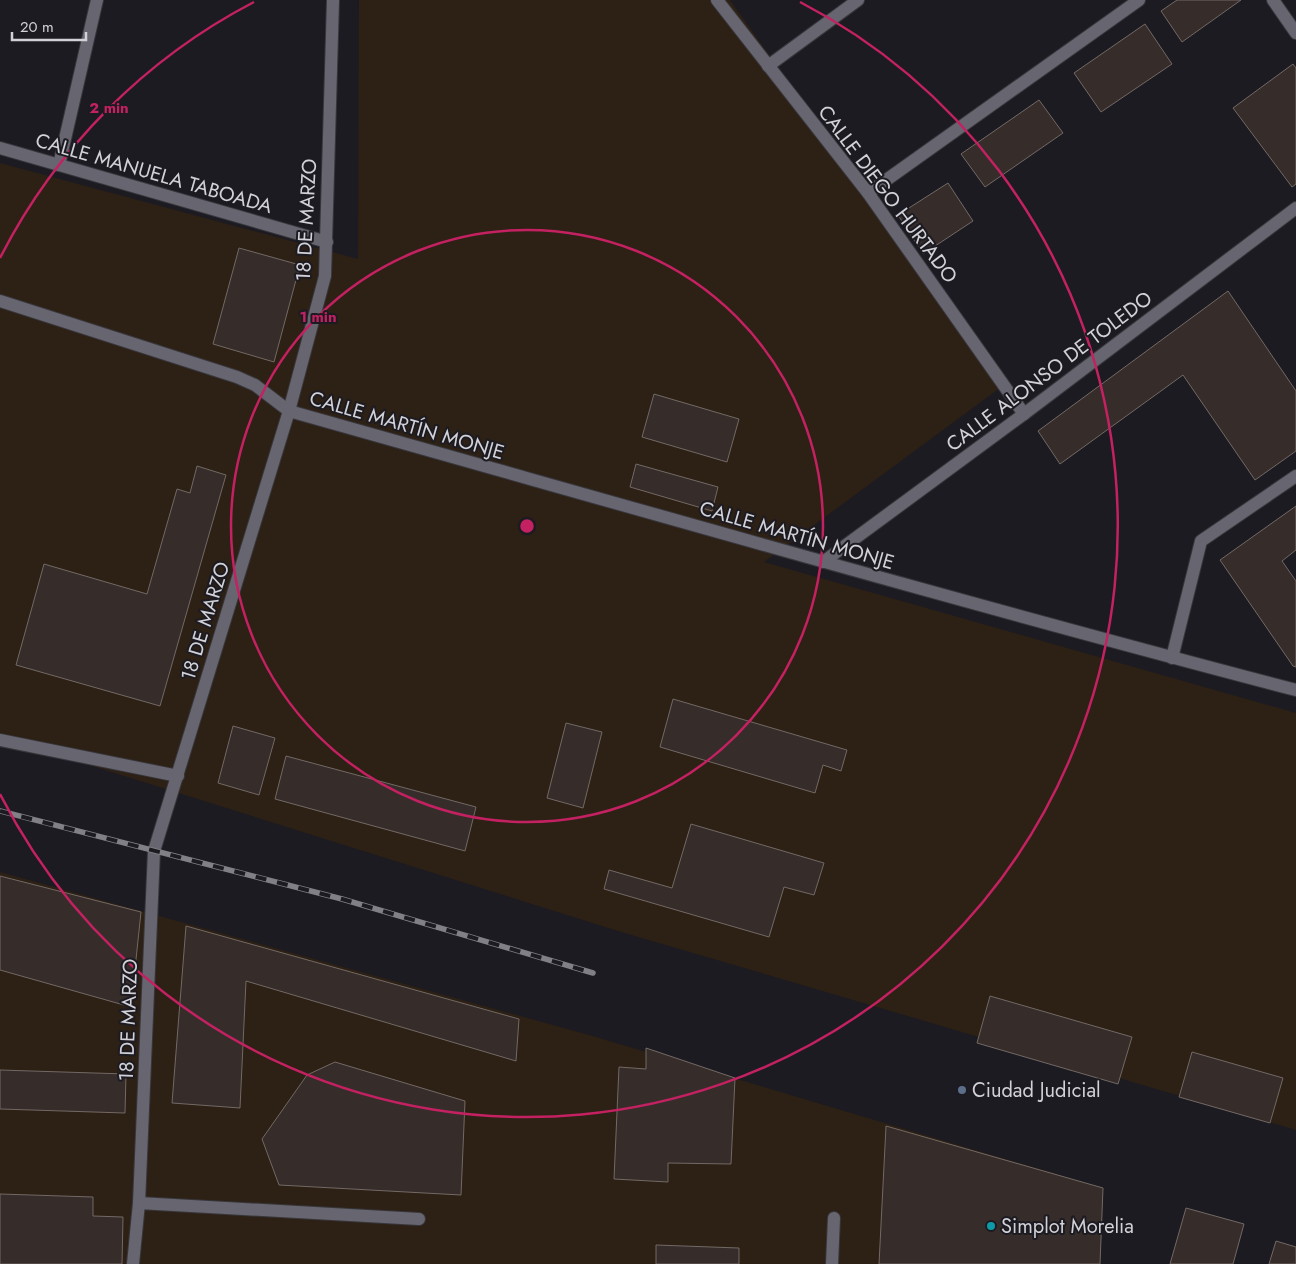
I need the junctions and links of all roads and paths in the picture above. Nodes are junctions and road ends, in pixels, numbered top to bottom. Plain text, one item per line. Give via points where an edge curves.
1 (97, 0) edge
2 (333, 0) edge
3 (717, 0) edge
4 (858, 0) edge
5 (1139, 0) edge
6 (1272, 0) edge
7 (1296, 33) edge
8 (768, 66) junction
9 (0, 148) edge
10 (59, 165) junction
11 (868, 193) junction
12 (1296, 208) edge
13 (327, 242) junction
14 (0, 301) edge
15 (289, 411) junction
16 (1024, 414) junction
17 (1296, 476) edge
18 (823, 562) junction
19 (1172, 658) junction
20 (1296, 690) edge
21 (0, 740) edge
22 (178, 776) junction
23 (139, 1203) junction
24 (834, 1218) dead end
25 (419, 1219) dead end
26 (132, 1262) edge
27 (832, 1264) edge

1 - 10 street
2 - 13 street, 18 DE MARZO
3 - 8 street, CALLE DIEGO HURTADO
4 - 8 street
5 - 11 street
6 - 7 street
8 - 11 street, CALLE DIEGO HURTADO
9 - 10 street, CALLE MANUELA TABOADA
10 - 13 street, CALLE MANUELA TABOADA
11 - 16 street, CALLE DIEGO HURTADO
12 - 16 street, CALLE ALONSO DE TOLEDO
13 - 15 street, 18 DE MARZO via 325,276
14 - 15 street via 237,377 255,385
15 - 18 street, CALLE MARTÍN MONJE
15 - 22 street, 18 DE MARZO
16 - 18 street, CALLE ALONSO DE TOLEDO
17 - 19 street via 1201,541
18 - 19 street, CALLE MARTÍN MONJE
19 - 20 street, CALLE MARTÍN MONJE
21 - 22 street
22 - 23 street, 18 DE MARZO via 154,851
23 - 25 street
23 - 26 street, 18 DE MARZO
24 - 27 street

